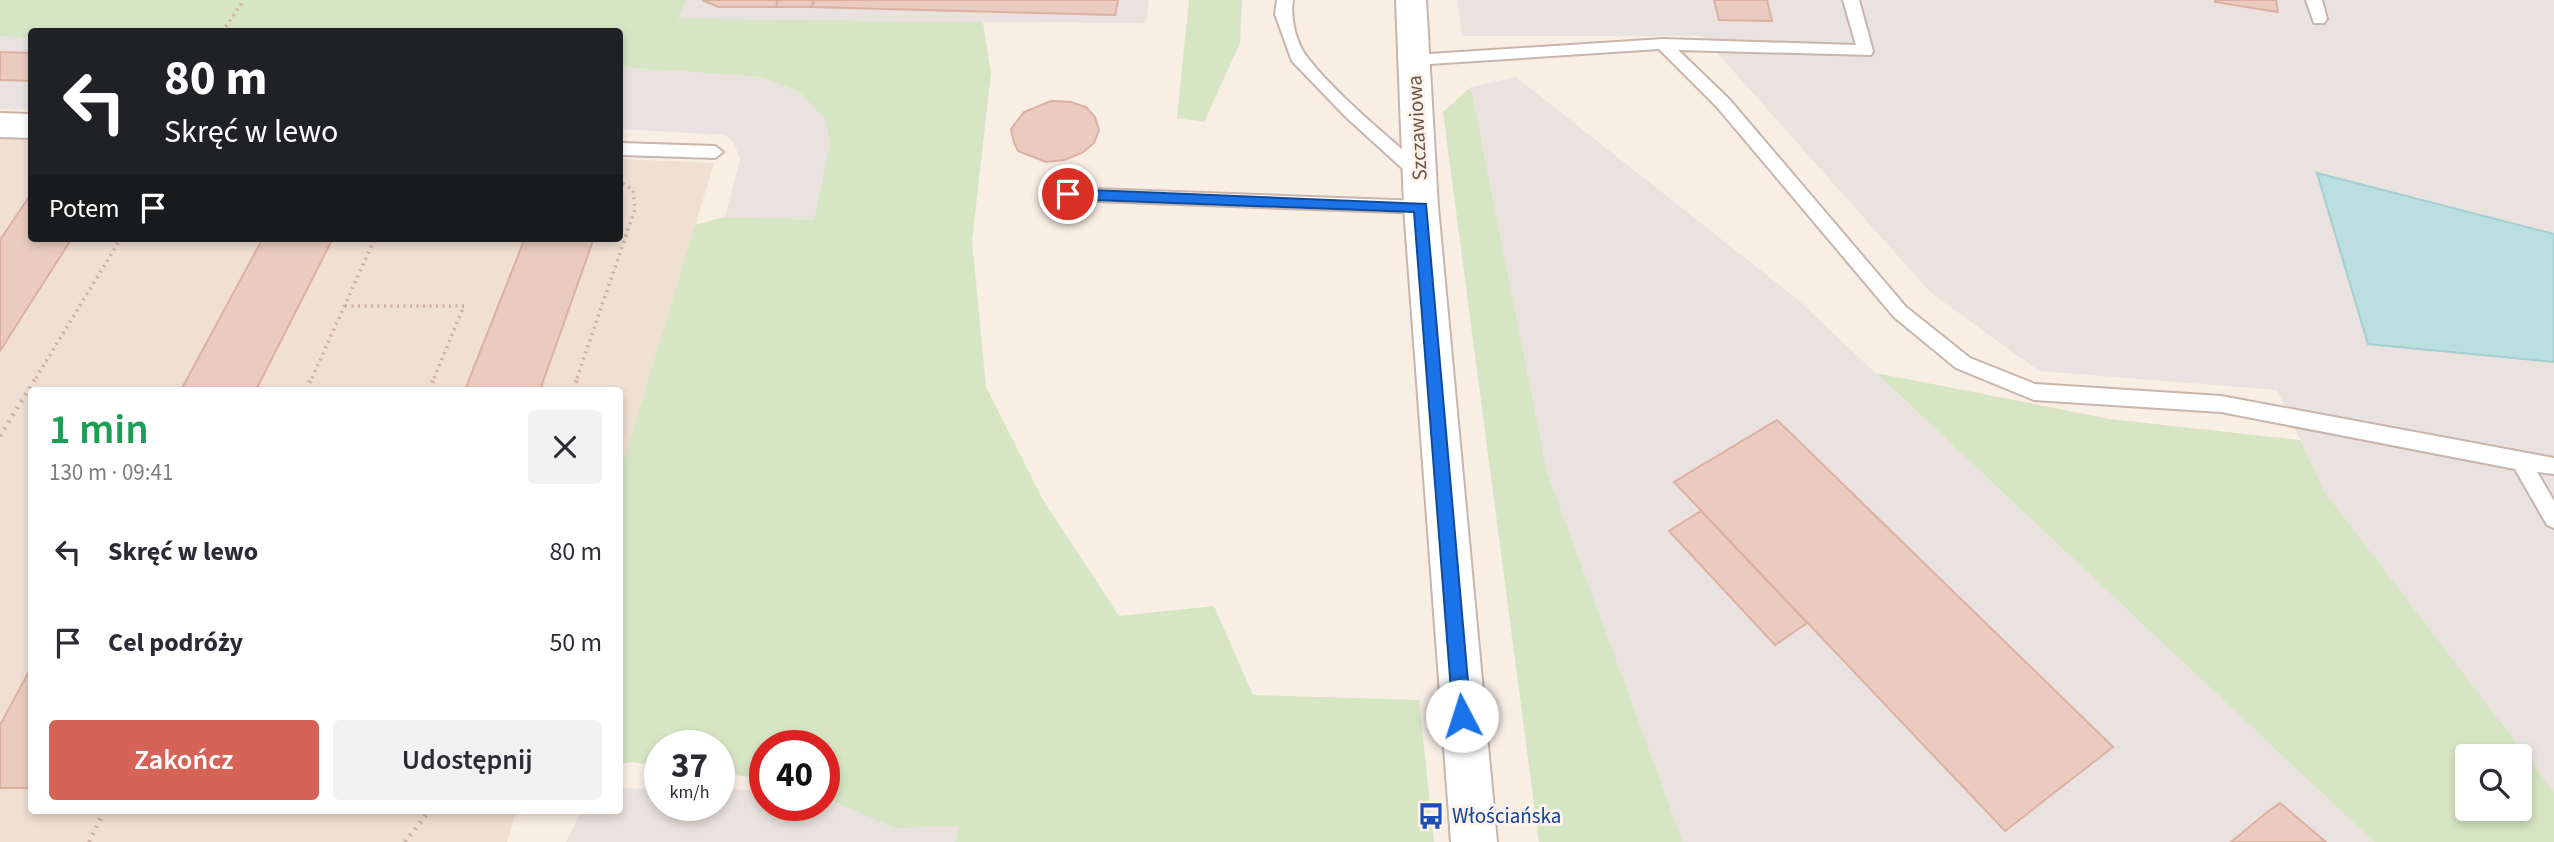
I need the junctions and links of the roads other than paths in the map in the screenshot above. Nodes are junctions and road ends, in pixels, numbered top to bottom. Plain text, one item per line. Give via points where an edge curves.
1 (1285, 0) edge
2 (1411, 0) edge
3 (1851, 0) edge
4 (2314, 0) edge
5 (2319, 19) dead end
6 (1663, 44) junction
7 (1414, 60) junction
8 (0, 125) edge
9 (28, 126) edge
10 (623, 149) edge
11 (715, 152) dead end
12 (1420, 190) junction
13 (1068, 194) dead end
14 (2521, 462) junction
15 (2554, 466) edge
16 (2554, 519) edge
17 (1474, 842) edge

1 - 12 lane via 1283,14 1298,57
2 - 7 street, Szczawiowa
3 - 6 lane via 1865,51
4 - 5 lane
6 - 7 lane
6 - 14 lane via 1723,103 1900,312 1963,363 2034,392 2221,404
7 - 12 street, Szczawiowa
8 - 9 street
10 - 11 lane
12 - 13 lane
12 - 17 street, Szczawiowa
14 - 15 lane
14 - 16 lane

